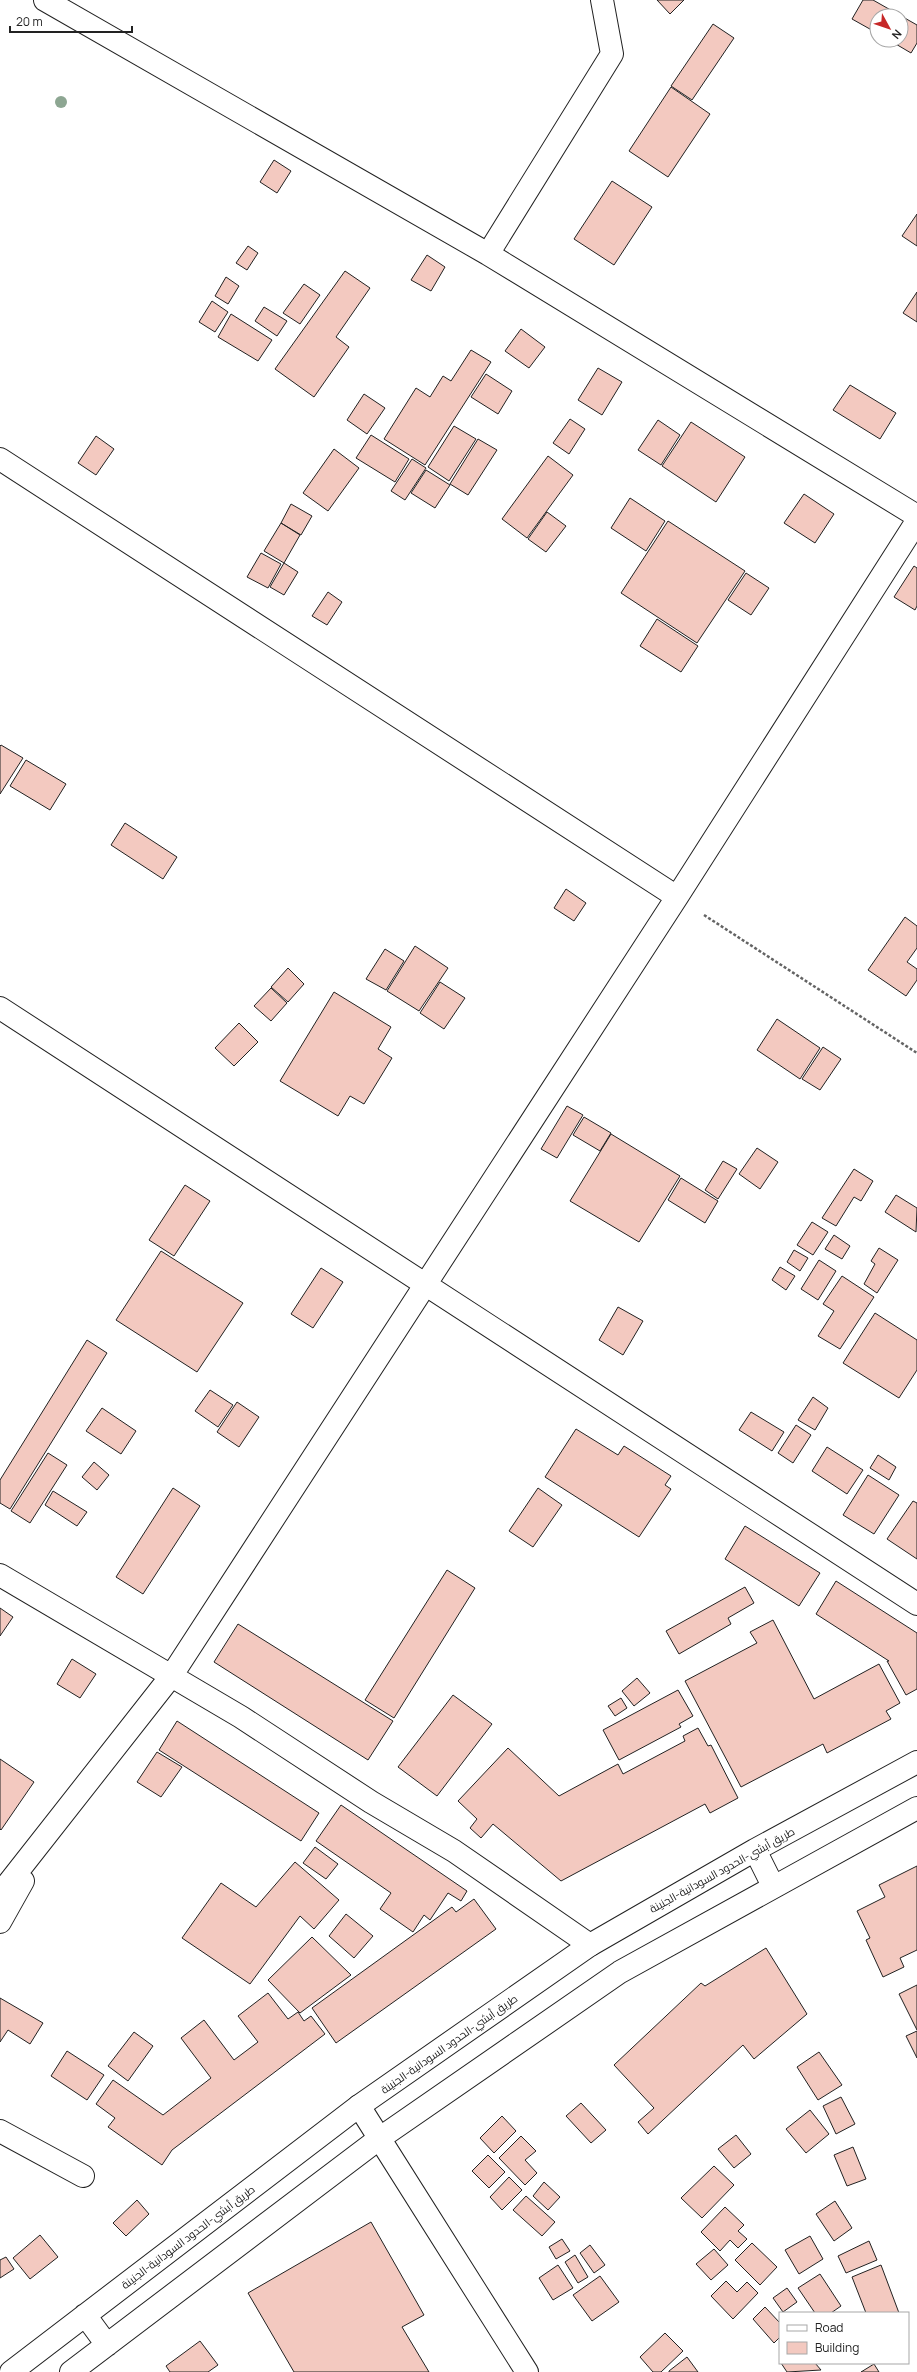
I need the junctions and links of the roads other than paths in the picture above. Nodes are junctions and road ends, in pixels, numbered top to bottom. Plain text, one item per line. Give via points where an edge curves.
1 (45, 0) edge
2 (602, 0) edge
3 (488, 254) junction
4 (0, 459) edge
5 (917, 516) edge
6 (917, 521) edge
7 (677, 897) junction
8 (0, 1008) edge
9 (427, 1284) junction
10 (0, 1575) edge
11 (917, 1604) edge
12 (172, 1675) junction
13 (917, 1762) edge
14 (917, 1808) edge
15 (54, 1826) junction
16 (755, 1850) junction
17 (774, 1886) junction
18 (0, 1894) edge
19 (0, 1922) edge
20 (590, 1945) junction
21 (359, 2106) junction
22 (0, 2131) edge
23 (380, 2138) junction
24 (83, 2176) dead end
25 (85, 2316) junction
26 (107, 2345) junction
27 (11, 2372) edge
28 (71, 2372) edge
29 (527, 2372) edge

1 - 3 main road
2 - 3 main road via 612,54
3 - 5 main road
4 - 7 main road
6 - 7 main road
7 - 9 main road
8 - 9 main road
9 - 11 main road
9 - 12 main road
10 - 12 main road
12 - 15 main road
12 - 20 main road via 371,1802 454,1851
13 - 16 main road, طريق أبشي-الحدود السودانية-الجنينة
14 - 17 main road
15 - 18 main road
15 - 19 main road
16 - 17 main road
16 - 20 main road, طريق أبشي-الحدود السودانية-الجنينة
17 - 23 main road via 620,1972
20 - 21 main road, طريق أبشي-الحدود السودانية-الجنينة
21 - 23 main road
21 - 25 main road, طريق أبشي-الحدود السودانية-الجنينة
22 - 24 main road
23 - 26 main road
23 - 29 main road
25 - 26 main road
25 - 27 main road, طريق أبشي-الحدود السودانية-الجنينة
26 - 28 main road

